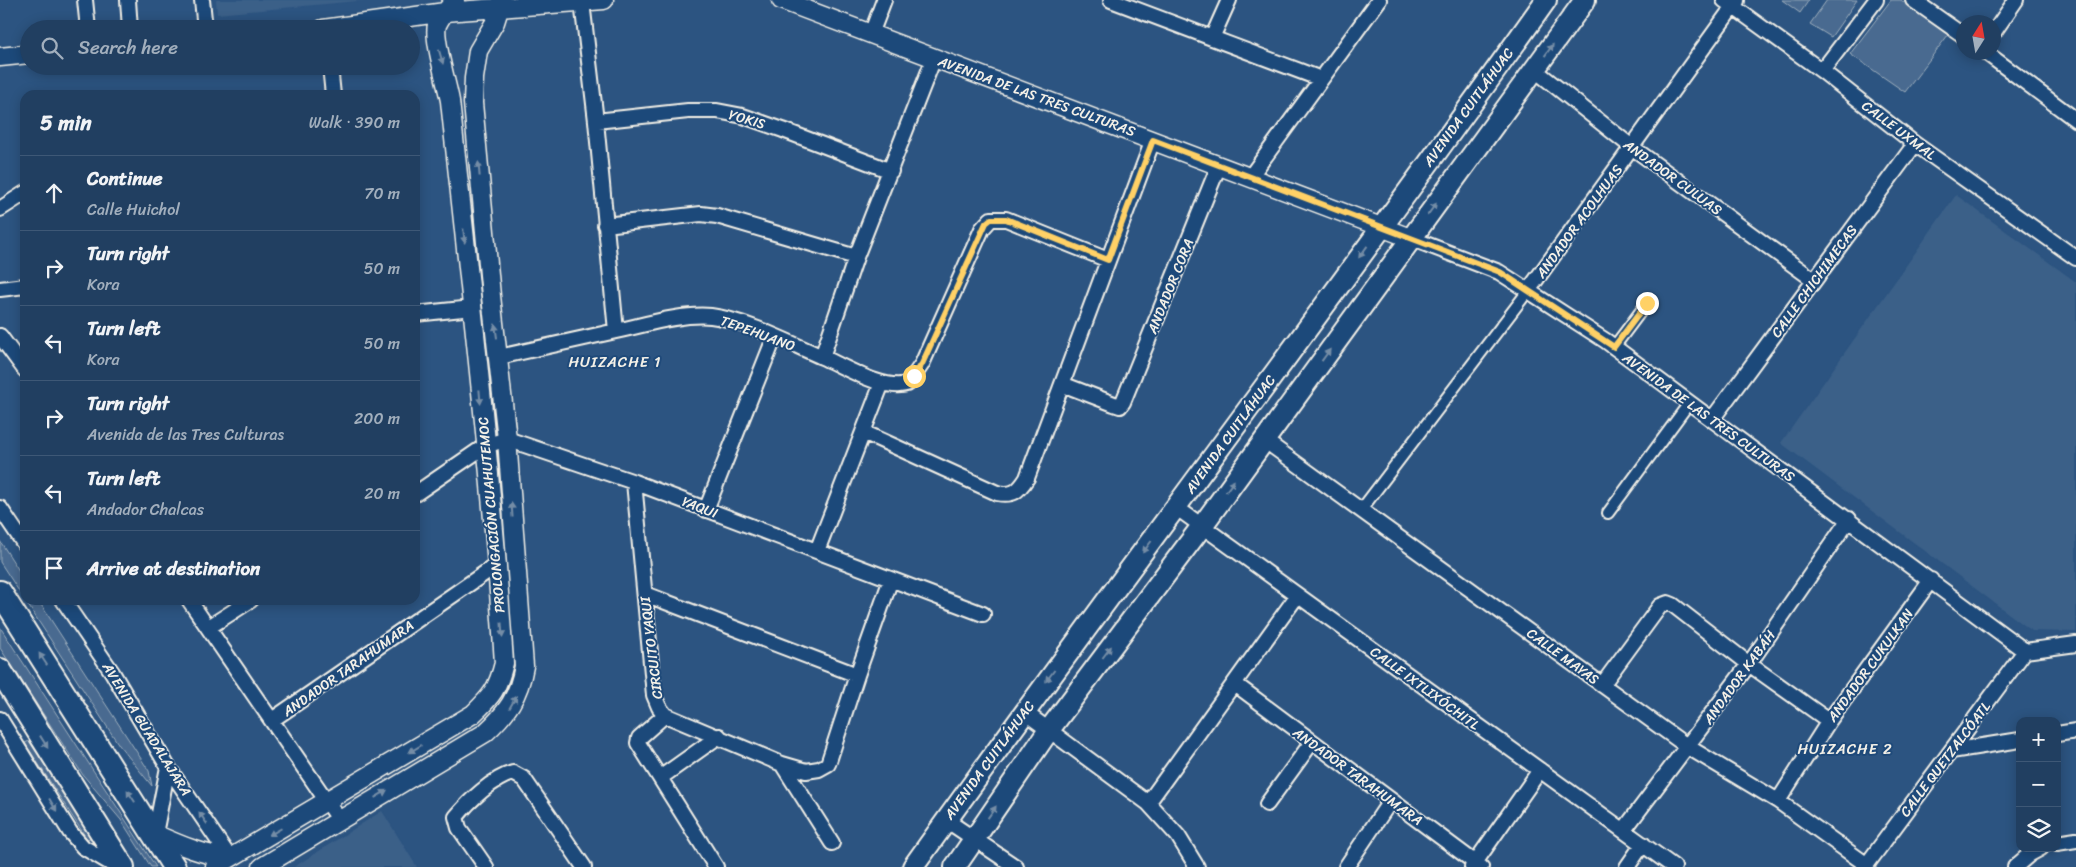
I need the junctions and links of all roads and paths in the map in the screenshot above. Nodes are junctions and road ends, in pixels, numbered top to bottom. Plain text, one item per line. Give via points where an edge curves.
1 (85, 0) edge
2 (128, 0) edge
3 (202, 0) edge
4 (604, 0) edge
5 (781, 0) edge
6 (884, 0) edge
7 (1111, 0) edge
8 (1230, 0) edge
9 (1379, 0) edge
10 (1546, 0) edge
11 (1585, 0) edge
12 (1876, 0) edge
13 (1912, 0) edge
14 (2016, 0) edge
15 (582, 2) junction
16 (1732, 2) edge
17 (501, 3) edge
18 (450, 6) edge
19 (87, 20) edge
20 (129, 20) edge
21 (204, 20) edge
22 (374, 20) edge
23 (2001, 22) edge
24 (1956, 30) edge
25 (871, 34) junction
26 (1212, 38) junction
27 (20, 55) edge
28 (0, 57) edge
29 (934, 58) junction
30 (1996, 60) edge
31 (1535, 70) junction
32 (1822, 71) junction
33 (331, 75) edge
34 (1321, 79) junction
35 (332, 90) edge
36 (2075, 117) edge
37 (596, 122) junction
38 (1153, 140) junction
39 (1915, 144) junction
40 (1633, 148) junction
41 (1219, 165) junction
42 (891, 171) junction
43 (1250, 176) junction
44 (20, 196) edge
45 (0, 209) edge
46 (605, 225) junction
47 (1380, 228) junction
48 (1410, 238) junction
49 (856, 257) junction
50 (2076, 258) edge
51 (1108, 260) junction
52 (1814, 280) junction
53 (20, 287) edge
54 (0, 289) edge
55 (1528, 290) junction
56 (1647, 303) dead end
57 (472, 308) junction
58 (420, 313) edge
59 (616, 331) junction
60 (0, 336) edge
61 (775, 336) junction
62 (1614, 347) junction
63 (499, 357) junction
64 (822, 357) junction
65 (20, 363) edge
66 (882, 383) junction
67 (1062, 384) junction
68 (1690, 402) junction
69 (1713, 418) junction
70 (863, 432) junction
71 (507, 439) junction
72 (1264, 440) junction
73 (485, 446) junction
74 (634, 482) junction
75 (420, 491) edge
76 (0, 508) edge
77 (1177, 508) junction
78 (706, 510) junction
79 (1361, 510) junction
80 (1608, 513) dead end
81 (1849, 519) junction
82 (1202, 526) junction
83 (20, 538) edge
84 (816, 551) junction
85 (498, 564) junction
86 (891, 579) junction
87 (1931, 580) junction
88 (0, 592) edge
89 (645, 594) junction
90 (1296, 596) junction
91 (66, 605) edge
92 (193, 605) edge
93 (243, 605) edge
94 (984, 614) dead end
95 (208, 627) junction
96 (2076, 644) edge
97 (2025, 651) junction
98 (1750, 664) junction
99 (0, 670) edge
100 (857, 675) junction
101 (1235, 684) junction
102 (1602, 685) junction
103 (1023, 711) junction
104 (665, 715) junction
105 (29, 718) junction
106 (272, 720) junction
107 (1829, 721) junction
108 (2, 725) edge
109 (1049, 730) junction
110 (2076, 732) edge
111 (2061, 734) edge
112 (720, 736) junction
113 (2016, 741) edge
114 (1312, 742) junction
115 (1688, 747) junction
116 (1951, 751) junction
117 (782, 764) junction
118 (168, 766) junction
119 (1540, 770) junction
120 (660, 778) junction
121 (1391, 800) junction
122 (1778, 801) junction
123 (326, 802) junction
124 (1148, 803) junction
125 (1267, 804) dead end
126 (339, 819) junction
127 (946, 820) junction
128 (1624, 830) junction
129 (155, 834) junction
130 (973, 840) junction
131 (2076, 840) edge
132 (2061, 842) edge
133 (832, 843) dead end
134 (1643, 844) junction
135 (2034, 852) edge
136 (230, 858) junction
137 (1476, 865) edge
138 (1866, 866) edge
139 (117, 867) edge
140 (123, 867) edge
141 (174, 867) edge
142 (215, 867) edge
143 (262, 867) edge
144 (486, 867) edge
145 (584, 867) edge
146 (716, 867) edge
147 (913, 867) edge
148 (955, 867) edge
149 (1016, 867) edge
150 (1198, 867) edge
151 (1346, 867) edge
152 (1627, 867) edge
153 (1674, 867) edge
154 (2015, 867) edge

1 - 19 street
2 - 20 street
3 - 21 street
4 - 15 street
5 - 25 street, AVENIDA DE LAS TRES CULTURAS
6 - 25 street
7 - 26 street
8 - 26 street
9 - 34 street
10 - 47 main road, AVENIDA CUITLÁHUAC
31 -> 11 main road
12 - 32 street
13 - 24 street
14 - 23 street
15 - 17 street
15 - 37 street
16 - 32 street, CALLE UXMAL
16 - 40 street, ANDADOR ACOLHUAS
17 - 18 street
63 -> 17 street, PROLONGACIÓN CUAHUTEMOC via 473,103 478,51 496,22
18 - 22 street
18 -> 57 street, PROLONGACIÓN CUAHUTEMOC via 436,28 437,44 450,101
25 - 29 street, AVENIDA DE LAS TRES CULTURAS
26 - 34 street
27 - 28 street
29 - 38 street, AVENIDA DE LAS TRES CULTURAS
29 - 42 street
30 - 36 street
31 - 40 street, ANDADOR CULUAS
48 -> 31 main road
32 - 39 street, CALLE UXMAL
33 - 35 street
34 - 43 street
37 - 42 street, YOKIS via 688,111 718,111 743,116
37 - 46 street
38 - 41 street, AVENIDA DE LAS TRES CULTURAS
38 - 51 street
39 - 50 street, CALLE UXMAL
39 - 52 street, CALLE CHICHIMECAS
40 - 52 street, ANDADOR CULUAS
40 - 55 street, ANDADOR ACOLHUAS
41 - 43 street, AVENIDA DE LAS TRES CULTURAS
41 - 67 street, ANDADOR CORA via 1120,406
42 - 49 street
43 - 47 street, AVENIDA DE LAS TRES CULTURAS
44 - 45 street
46 - 49 street via 701,214 717,216
46 - 59 street
47 - 48 street, AVENIDA DE LAS TRES CULTURAS
47 -> 77 main road, AVENIDA CUITLÁHUAC
48 - 55 street, AVENIDA DE LAS TRES CULTURAS via 1500,272
72 -> 48 main road
49 - 64 street
51 - 66 street via 1006,219 991,219 982,229 922,364 909,383
51 - 67 street
52 - 69 street, CALLE CHICHIMECAS
53 - 54 street
55 - 62 street, AVENIDA DE LAS TRES CULTURAS
55 - 79 street, ANDADOR ACOLHUAS
56 - 62 street
57 - 58 street
57 -> 73 street, PROLONGACIÓN CUAHUTEMOC
59 - 61 street, TEPEHUANO via 711,316
59 - 63 street, TEPEHUANO
60 - 65 street
61 - 64 street, TEPEHUANO
61 - 78 street
62 - 68 street, AVENIDA DE LAS TRES CULTURAS
63 - 71 street, PROLONGACIÓN CUAHUTEMOC
64 - 66 street, TEPEHUANO
66 - 70 street
67 - 70 street via 1027,478 1016,493 1008,495 996,493
68 - 69 street, AVENIDA DE LAS TRES CULTURAS
68 - 80 street
69 - 81 street, AVENIDA DE LAS TRES CULTURAS
70 - 84 street
71 - 73 street
71 - 74 street, YAQUI
126 -> 71 street, PROLONGACIÓN CUAHUTEMOC via 485,733 504,716 515,700 524,666
72 - 79 street, CALLE MAYAS
82 -> 72 main road
73 - 75 street
73 - 85 street, PROLONGACIÓN CUAHUTEMOC
74 - 78 street, YAQUI
74 - 89 street, CIRCUITO YAQUI
76 - 83 street
77 - 82 street, CALLE IXTLIXÓCHITL
77 -> 103 main road, AVENIDA CUITLÁHUAC
78 - 84 street, YAQUI
79 - 102 street, CALLE MAYAS
81 - 87 street, AVENIDA DE LAS TRES CULTURAS
81 - 98 street, ANDADOR KABÁH
82 - 90 street, CALLE IXTLIXÓCHITL
109 -> 82 main road
84 - 86 street, YAQUI
85 - 106 street, ANDADOR TARAHUMARA
85 -> 123 street, PROLONGACIÓN CUAHUTEMOC via 504,663 492,696 473,714
86 - 94 street
86 - 100 street, CIRCUITO YAQUI
87 - 97 street, AVENIDA DE LAS TRES CULTURAS
87 - 107 street, ANDADOR CUKULKAN
129 -> 88 main road
89 - 100 street
89 - 104 street, CIRCUITO YAQUI via 654,695
90 - 101 street
90 - 119 street, CALLE IXTLIXÓCHITL
91 - 118 street, AVENIDA GUADALAJARA via 112,672
92 - 95 street
93 - 95 street
95 - 106 street
96 - 97 street
97 - 116 street, CALLE QUETZALCÓATL
98 - 102 street via 1668,603 1660,606
98 - 107 street
98 - 115 street, ANDADOR KABÁH
99 - 105 main road
100 - 117 street, CIRCUITO YAQUI via 828,764 806,771
101 - 114 street, ANDADOR TARAHUMARA
101 - 124 street
102 - 115 street, CALLE MAYAS
103 - 109 street
103 - 127 main road, AVENIDA CUITLÁHUAC
104 - 112 street, CIRCUITO YAQUI
104 - 120 street via 638,741
105 - 108 street
105 -> 140 main road
106 - 123 street
107 - 122 street, ANDADOR CUKULKAN
108 -> 139 street via 70,832 83,847
109 - 124 street
130 -> 109 main road
110 - 111 street
112 - 117 street, CIRCUITO YAQUI
112 - 120 street
113 - 116 street
114 - 121 street, ANDADOR TARAHUMARA
114 - 125 street
115 - 122 street, CALLE MAYAS
115 - 128 street, ANDADOR KABÁH
116 - 138 street, CALLE QUETZALCÓATL
117 - 133 street
118 - 129 street
136 -> 118 street, AVENIDA GUADALAJARA
119 - 128 street, CALLE IXTLIXÓCHITL
119 - 137 street
120 - 146 street
121 - 137 street, ANDADOR TARAHUMARA
121 - 151 street
122 - 138 street, CALLE MAYAS
123 - 126 street
123 -> 136 street, PROLONGACIÓN CUAHUTEMOC
124 - 150 street via 1178,836
126 - 143 street, PROLONGACIÓN CUAHUTEMOC
127 - 130 street
127 - 147 main road, AVENIDA CUITLÁHUAC
128 - 134 street, CALLE IXTLIXÓCHITL
129 - 136 street via 212,856
129 - 141 main road
130 - 148 main road
130 - 149 street
131 - 132 street
134 - 152 street
134 - 153 street, CALLE IXTLIXÓCHITL
135 - 154 street
136 - 142 street, PROLONGACIÓN CUAHUTEMOC
144 - 145 street via 459,828 456,818 504,775 513,773 524,779

